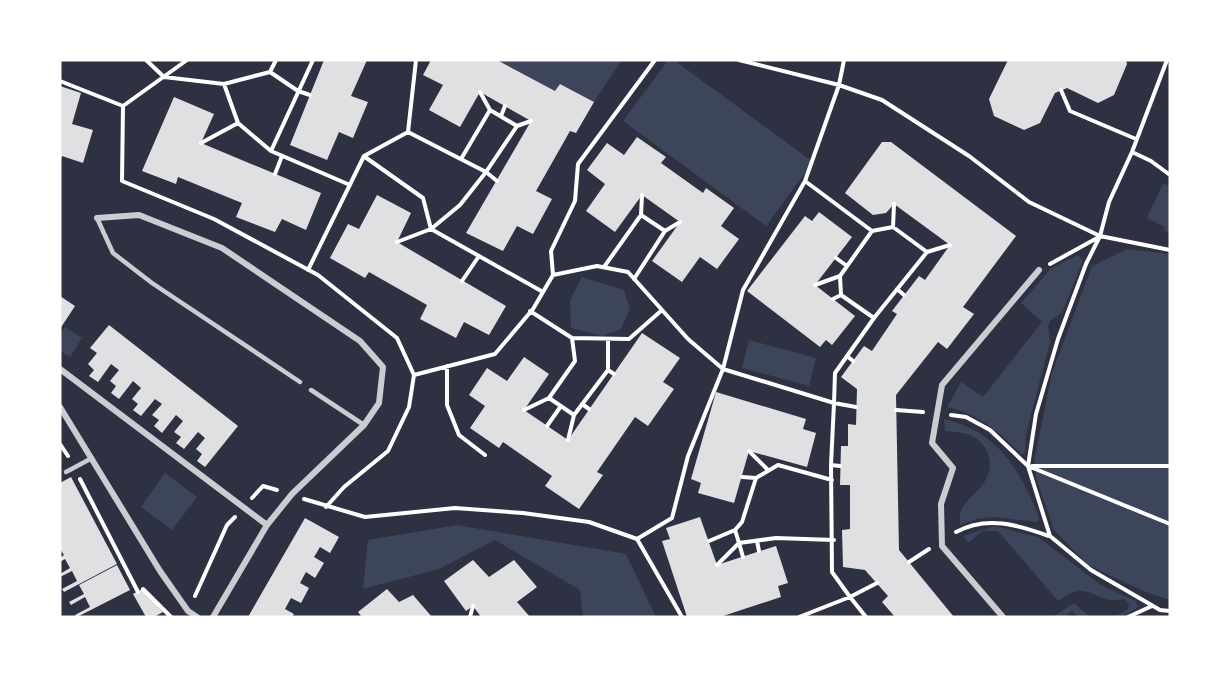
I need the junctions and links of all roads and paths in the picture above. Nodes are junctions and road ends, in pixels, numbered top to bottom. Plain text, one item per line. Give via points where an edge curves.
1 (146, 60) edge
2 (187, 60) edge
3 (276, 60) edge
4 (313, 60) edge
5 (416, 60) edge
6 (655, 60) edge
7 (739, 60) edge
8 (844, 60) edge
9 (1167, 60) edge
10 (270, 72) junction
11 (164, 77) junction
12 (60, 81) edge
13 (225, 84) junction
14 (839, 85) junction
15 (1061, 90) dead end
16 (298, 91) junction
17 (480, 92) dead end
18 (310, 95) dead end
19 (123, 106) junction
20 (505, 106) dead end
21 (490, 110) junction
22 (501, 116) junction
23 (531, 121) dead end
24 (238, 123) junction
25 (517, 126) junction
26 (408, 132) junction
27 (1136, 139) junction
28 (201, 143) dead end
29 (271, 151) junction
30 (1132, 152) junction
31 (282, 156) junction
32 (364, 156) junction
33 (461, 159) junction
34 (486, 172) junction
35 (275, 174) dead end
36 (1170, 176) edge
37 (122, 181) dead end
38 (497, 181) dead end
39 (804, 181) junction
40 (350, 185) junction
41 (642, 195) dead end
42 (894, 204) dead end
43 (641, 216) junction
44 (97, 218) joint
45 (680, 222) dead end
46 (893, 227) junction
47 (431, 229) junction
48 (665, 231) junction
49 (872, 231) junction
50 (1100, 236) junction
51 (397, 242) dead end
52 (950, 245) dead end
53 (1170, 250) edge
54 (927, 252) junction
55 (479, 256) junction
56 (836, 258) dead end
57 (847, 266) junction
58 (604, 267) junction
59 (308, 270) dead end
60 (1039, 270) joint
61 (553, 275) junction
62 (840, 276) junction
63 (634, 279) junction
64 (462, 280) dead end
65 (815, 285) dead end
66 (897, 289) junction
67 (543, 292) junction
68 (841, 295) junction
69 (904, 295) dead end
70 (833, 299) dead end
71 (662, 310) junction
72 (531, 311) junction
73 (874, 318) junction
74 (572, 338) junction
75 (608, 339) junction
76 (847, 356) junction
77 (853, 361) dead end
78 (447, 366) junction
79 (60, 369) edge
80 (723, 369) junction
81 (608, 370) junction
82 (614, 374) dead end
83 (414, 375) dead end
84 (300, 382) dead end
85 (312, 390) dead end
86 (549, 398) junction
87 (834, 403) junction
88 (582, 404) junction
89 (561, 406) junction
90 (60, 407) edge
91 (856, 407) dead end
92 (589, 409) dead end
93 (524, 410) dead end
94 (896, 410) dead end
95 (935, 412) junction
96 (574, 415) junction
97 (364, 425) junction
98 (547, 426) dead end
99 (568, 440) dead end
100 (60, 444) edge
101 (749, 451) dead end
102 (485, 455) dead end
103 (92, 458) junction
104 (831, 465) junction
105 (840, 466) dead end
106 (1028, 466) junction
107 (1170, 466) edge
108 (75, 468) junction
109 (768, 470) junction
110 (66, 472) dead end
111 (742, 477) dead end
112 (756, 478) junction
113 (832, 480) junction
114 (263, 486) dead end
115 (244, 507) junction
116 (326, 507) dead end
117 (1170, 524) edge
118 (267, 525) junction
119 (735, 530) junction
120 (1050, 537) junction
121 (637, 539) junction
122 (834, 540) junction
123 (942, 540) junction
124 (709, 541) dead end
125 (756, 541) junction
126 (739, 543) junction
127 (759, 551) dead end
128 (743, 557) dead end
129 (909, 562) dead end
130 (717, 565) dead end
131 (877, 583) dead end
132 (143, 589) dead end
133 (138, 592) dead end
134 (850, 597) junction
135 (1152, 605) junction
136 (473, 606) dead end
137 (188, 611) junction
138 (1170, 611) edge
139 (171, 617) edge
140 (197, 617) edge
141 (213, 617) edge
142 (471, 617) edge
143 (682, 617) edge
144 (799, 617) edge
145 (866, 617) edge
146 (1003, 617) edge
147 (1128, 617) edge

1 - 11 path
2 - 11 path
3 - 10 path
4 - 16 path
5 - 26 path
6 - 61 path via 578,164 575,201 551,251
7 - 14 path
8 - 14 path
9 - 27 path
10 - 13 path
10 - 16 path
11 - 13 path
11 - 19 path
12 - 19 path
13 - 24 path
14 - 39 path
14 - 50 path via 882,100 969,156 1029,202
15 - 27 path via 1070,111
16 - 18 path
16 - 29 path
17 - 21 path
19 - 37 path
20 - 22 path
21 - 22 path
21 - 33 path
22 - 25 path
23 - 25 path
24 - 28 path
24 - 29 path
25 - 34 path
26 - 32 path
26 - 33 path
27 - 30 path
29 - 31 path
30 - 36 path
30 - 50 path via 1109,202
31 - 35 path
31 - 40 path
32 - 40 path
32 - 47 path via 423,198
33 - 34 path
34 - 38 path
34 - 47 path via 460,205
39 - 49 path
39 - 80 path via 744,290
40 - 59 path
41 - 43 path
42 - 46 path
43 - 48 path
43 - 58 path
44 - 84 lane via 113,253
44 - 97 street via 139,215 222,249 360,341 383,367 379,403
45 - 48 path
46 - 49 path
46 - 54 path
47 - 51 path
47 - 55 path
48 - 63 path
49 - 57 path
50 - 53 path
50 - 60 path
50 - 106 path via 1045,378
52 - 54 path
54 - 66 path
55 - 64 path
55 - 67 path
56 - 57 path
57 - 62 path
58 - 61 path
58 - 63 path via 628,272
60 - 95 street via 942,386
61 - 67 path
62 - 65 path
62 - 68 path
63 - 71 path
66 - 69 path
66 - 73 path
67 - 72 path
68 - 70 path
68 - 73 path
71 - 75 path via 628,339
71 - 80 path
72 - 74 path
72 - 78 path via 495,354
73 - 76 path
74 - 75 path
74 - 86 path via 575,361
75 - 81 path
76 - 77 path
76 - 87 path via 835,373
78 - 83 path
78 - 102 path via 447,405 459,435
79 - 115 street
80 - 87 path
80 - 121 path via 688,456 672,518
81 - 82 path
81 - 88 path
85 - 97 lane
86 - 89 path
86 - 93 path
87 - 91 path
87 - 104 path
88 - 92 path
88 - 96 path
89 - 96 path
89 - 98 path
90 - 103 street
94 - 95 path
95 - 106 path via 966,417 990,430
95 - 123 street via 932,443 953,468 941,504
96 - 99 path
97 - 118 street via 292,494
100 - 108 path
101 - 109 path
103 - 108 lane
103 - 137 street
104 - 105 path
104 - 113 path
106 - 107 path
106 - 117 path
106 - 120 path
108 - 110 lane
108 - 133 path
109 - 112 path
109 - 113 path via 778,465
111 - 112 path
112 - 119 path via 742,522
113 - 122 path
114 - 115 path
115 - 118 street
115 - 137 path via 227,525
116 - 121 path via 365,517 455,508 523,513 589,522
118 - 141 street
119 - 124 path
119 - 126 path
120 - 123 path via 1018,525 991,521 964,528
120 - 135 path via 1091,570
121 - 143 path
122 - 125 path
122 - 134 path via 832,572
123 - 129 path
123 - 146 street via 942,546
125 - 126 path
125 - 127 path
126 - 128 path
126 - 130 path
131 - 134 path
132 - 139 path
134 - 144 path
134 - 145 path
135 - 138 path
135 - 147 path
136 - 142 path
137 - 140 street

